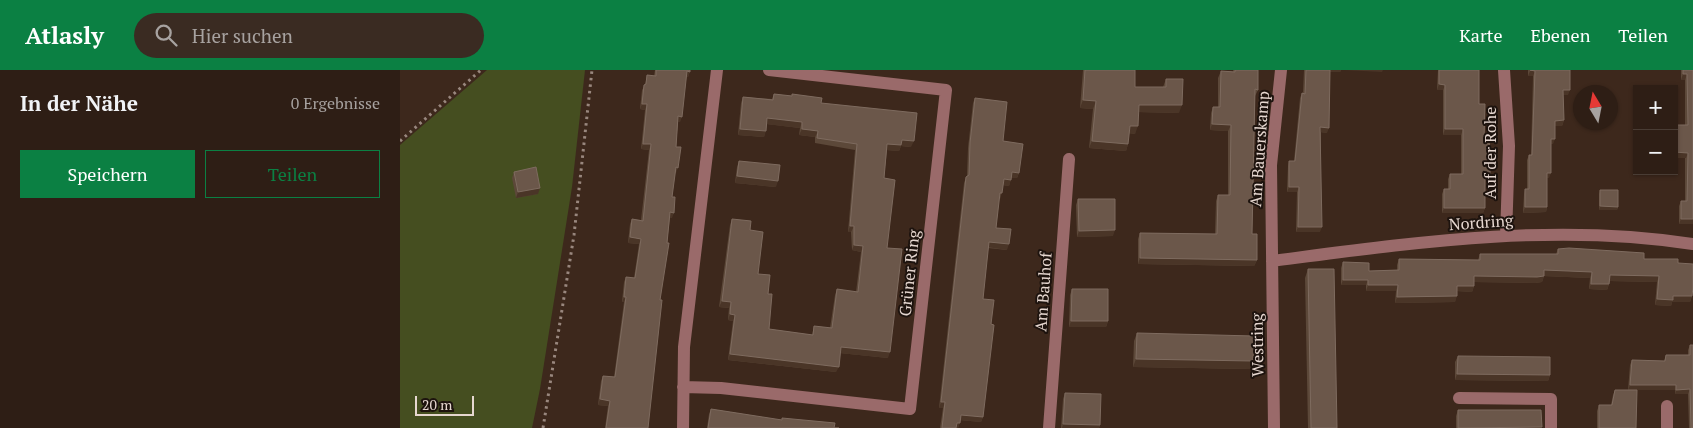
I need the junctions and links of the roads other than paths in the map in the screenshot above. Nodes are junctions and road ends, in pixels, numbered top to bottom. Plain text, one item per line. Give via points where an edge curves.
1 (717, 70) edge
2 (769, 70) edge
3 (1281, 70) edge
4 (1504, 70) edge
5 (1069, 159) dead end
6 (1506, 236) junction
7 (1693, 244) edge
8 (1272, 261) junction
9 (683, 387) junction
10 (1459, 398) dead end
11 (1667, 406) dead end
12 (683, 428) edge
13 (1049, 428) edge
14 (1274, 428) edge
15 (1551, 428) edge
16 (1667, 428) edge

1 - 9 street via 684,347
2 - 9 street, Grüner Ring via 946,90 910,409 721,388
3 - 8 street, Am Bauerskamp via 1271,164
4 - 6 street, Auf der Rohe via 1509,146
5 - 13 street, Am Bauhof
6 - 7 street, Nordring via 1583,233
6 - 8 street, Nordring via 1386,246
8 - 14 street, Westring
9 - 12 street
10 - 15 street via 1551,399
11 - 16 street

